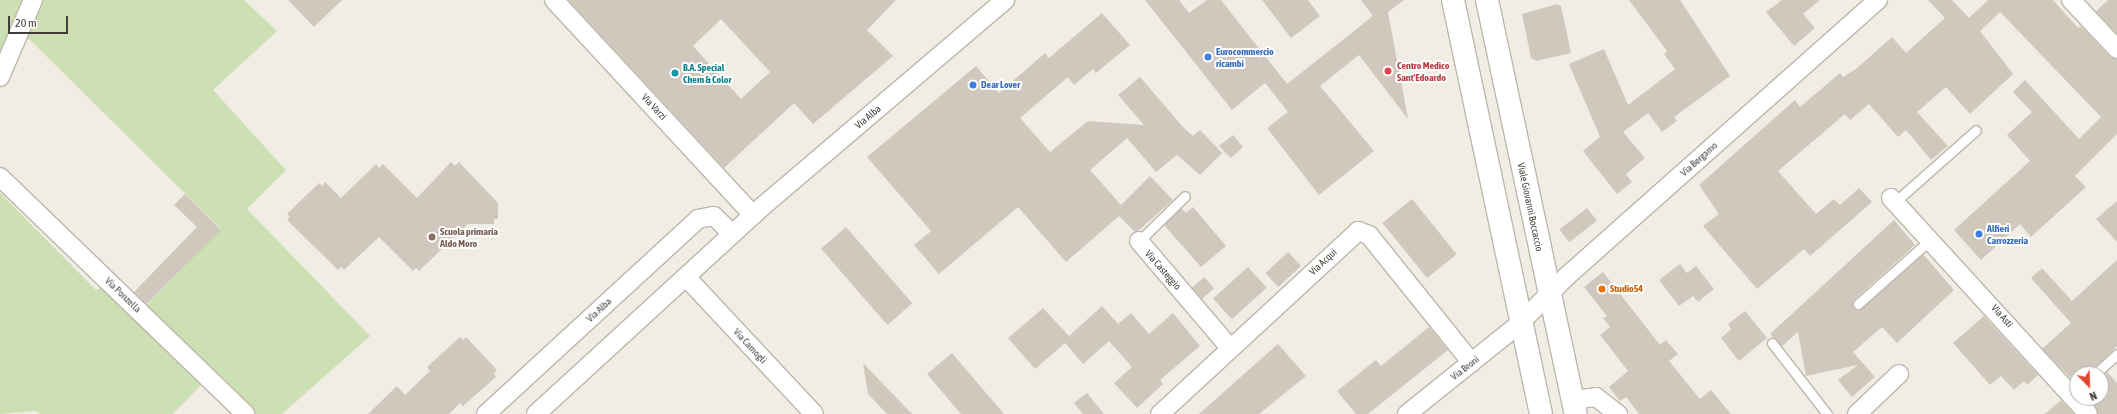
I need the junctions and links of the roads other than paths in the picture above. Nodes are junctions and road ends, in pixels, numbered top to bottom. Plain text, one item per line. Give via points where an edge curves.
1 (33, 0) edge
2 (554, 0) edge
3 (1005, 0) edge
4 (1453, 0) edge
5 (1487, 0) edge
6 (1878, 0) edge
7 (2071, 0) edge
8 (2117, 49) edge
9 (0, 77) edge
10 (1976, 130) dead end
11 (0, 177) edge
12 (1185, 196) dead end
13 (1893, 200) joint
14 (753, 215) junction
15 (732, 234) junction
16 (1139, 241) joint
17 (1929, 241) junction
18 (686, 277) junction
19 (1549, 294) junction
20 (1858, 304) dead end
21 (1523, 321) junction
22 (1772, 343) dead end
23 (1230, 348) junction
24 (2117, 354) edge
25 (1472, 363) junction
26 (2104, 366) edge
27 (1899, 374) dead end
28 (2069, 388) edge
29 (1574, 407) edge
30 (245, 414) edge
31 (486, 414) edge
32 (536, 414) edge
33 (814, 414) edge
34 (1160, 414) edge
35 (1407, 414) edge
36 (1541, 414) edge
37 (1618, 414) edge
38 (1827, 414) edge
39 (1857, 414) edge

1 - 9 street
2 - 14 street, Via Varzi
3 - 14 street, Via Alba
4 - 21 street
5 - 19 street, Viale Giovanni Boccaccio
6 - 19 street, Via Bergamo
7 - 8 street
10 - 13 lane, Via Asti
11 - 30 street, Via Ponzella
12 - 16 lane, Via Casteggio
13 - 17 street, Via Asti
14 - 15 street, Via Alba
15 - 18 street, Via Alba
15 - 31 street, Via Alba via 714,216 698,219
16 - 23 street, Via Casteggio
17 - 20 lane
17 - 28 street, Via Asti
18 - 32 street, Via Alba
18 - 33 street, Via Camogli
19 - 21 street, Via Bergamo
19 - 29 street, Viale Giovanni Boccaccio
21 - 25 street, Via Broni
21 - 36 street
22 - 38 lane
23 - 25 street, Via Acqui via 1353,234 1363,231
23 - 34 street, Via Acqui
24 - 26 lane
25 - 35 street, Via Broni
27 - 39 street
29 - 37 street via 1596,397

